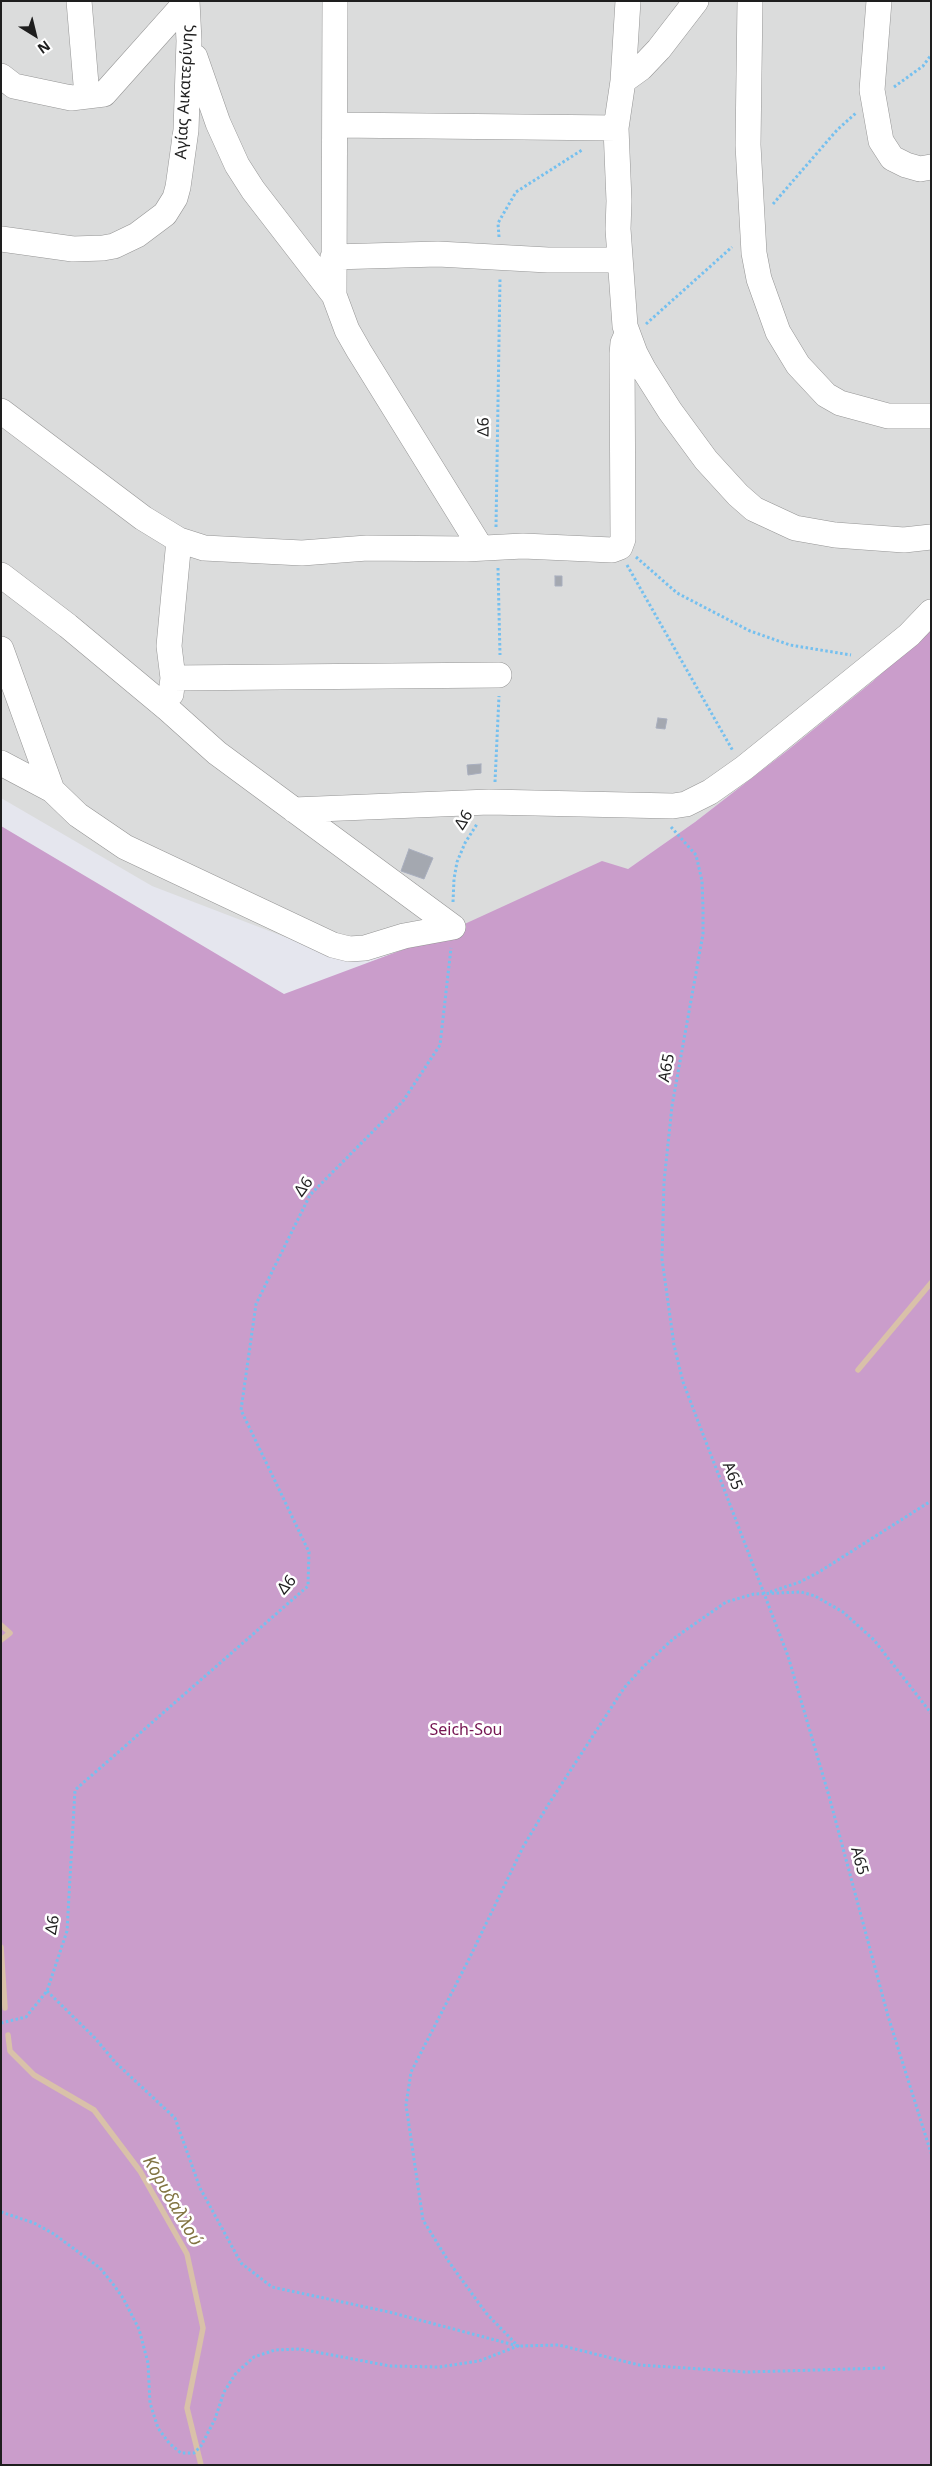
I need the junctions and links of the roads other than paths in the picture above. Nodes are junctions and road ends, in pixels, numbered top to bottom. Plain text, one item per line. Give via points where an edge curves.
1 (79, 1) edge
2 (187, 1) edge
3 (335, 1) edge
4 (628, 1) edge
5 (696, 1) edge
6 (750, 1) edge
7 (879, 1) edge
8 (189, 41) junction
9 (1, 76) edge
10 (623, 81) junction
11 (87, 96) junction
12 (335, 125) junction
13 (608, 128) junction
14 (931, 167) edge
15 (1, 239) edge
16 (333, 257) junction
17 (620, 260) junction
18 (334, 295) junction
19 (627, 334) junction
20 (1, 411) edge
21 (931, 416) edge
22 (931, 537) edge
23 (178, 540) junction
24 (489, 548) junction
25 (1, 575) edge
26 (931, 612) edge
27 (1, 649) edge
28 (499, 676) road end
29 (173, 678) junction
30 (8, 680) edge
31 (169, 710) junction
32 (1, 763) edge
33 (52, 790) junction
34 (294, 810) junction

1 - 11 street
2 - 8 street, Αγίας Αικατερίνης
2 - 11 street via 104,94
3 - 12 street
4 - 10 street
5 - 10 street via 659,49
6 - 21 street via 748,145 752,229 759,278 778,332 798,365 818,387 840,403 888,416
7 - 14 street via 873,66 880,141 888,154 906,165 920,169
8 - 15 street, Αγίας Αικατερίνης via 183,154 175,198 165,214 137,235 103,248 72,249
8 - 18 street via 218,123 237,164 253,190
9 - 11 street via 14,86 71,98
10 - 13 street
12 - 13 street
12 - 16 street
13 - 17 street
16 - 17 street via 438,254
16 - 18 street
17 - 19 street
18 - 24 street via 358,351
19 - 22 street via 654,387 687,434 725,482 754,509 795,528 835,535 897,540
19 - 24 street via 622,354 620,547
20 - 23 street
23 - 24 street via 215,550 302,553 366,548
23 - 29 street via 168,646
25 - 31 street
26 - 34 street via 909,635 744,768 686,804 490,802
27 - 30 street
28 - 29 street
29 - 31 street
30 - 33 street
31 - 34 street via 217,754
32 - 33 street
33 - 34 street via 78,815 125,847 333,945 365,948 404,936 453,927

